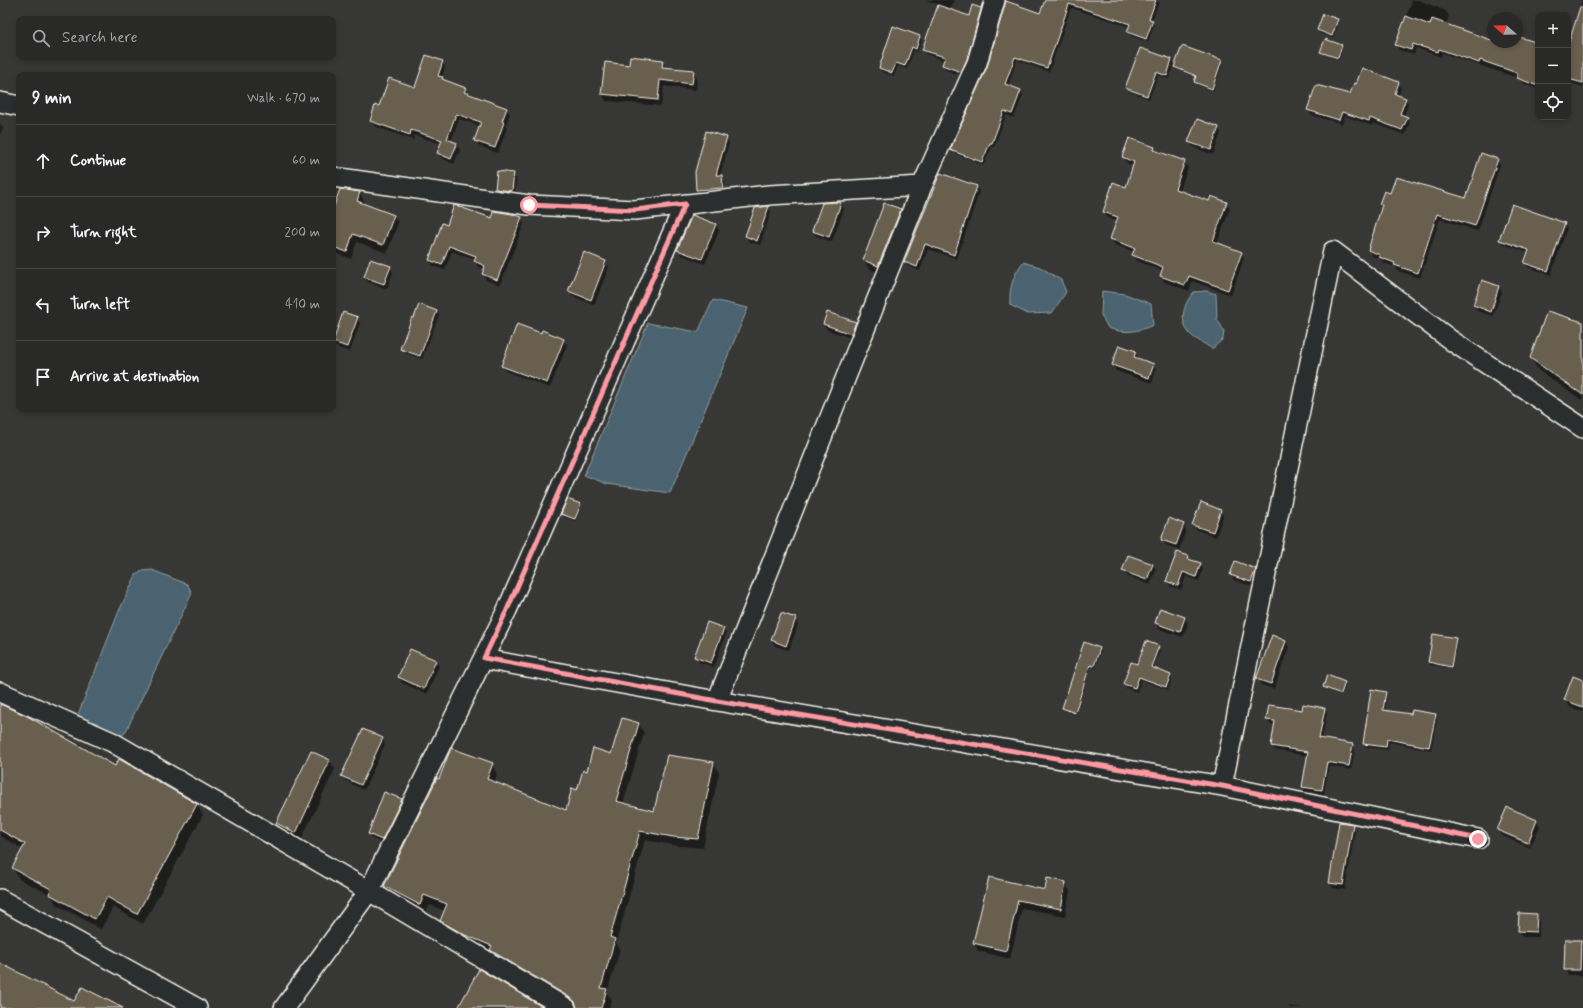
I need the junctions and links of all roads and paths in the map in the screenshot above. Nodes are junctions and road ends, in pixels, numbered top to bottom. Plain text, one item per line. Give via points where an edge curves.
1 (995, 0) edge
2 (0, 102) edge
3 (16, 105) edge
4 (336, 177) edge
5 (922, 186) junction
6 (685, 204) junction
7 (1583, 428) edge
8 (484, 658) junction
9 (0, 692) edge
10 (717, 701) junction
11 (1222, 786) junction
12 (1478, 839) dead end
13 (369, 891) junction
14 (0, 899) edge
15 (197, 1008) edge
16 (284, 1008) edge
17 (566, 1008) edge

1 - 5 street via 977,63
2 - 3 street
4 - 6 street via 529,205 635,210
5 - 6 street via 769,195
5 - 10 street
6 - 8 street via 514,596
7 - 11 street via 1452,341 1332,251
8 - 10 street
8 - 13 street
9 - 13 street via 112,742
10 - 11 street
11 - 12 street
13 - 16 street
13 - 17 street
14 - 15 street

